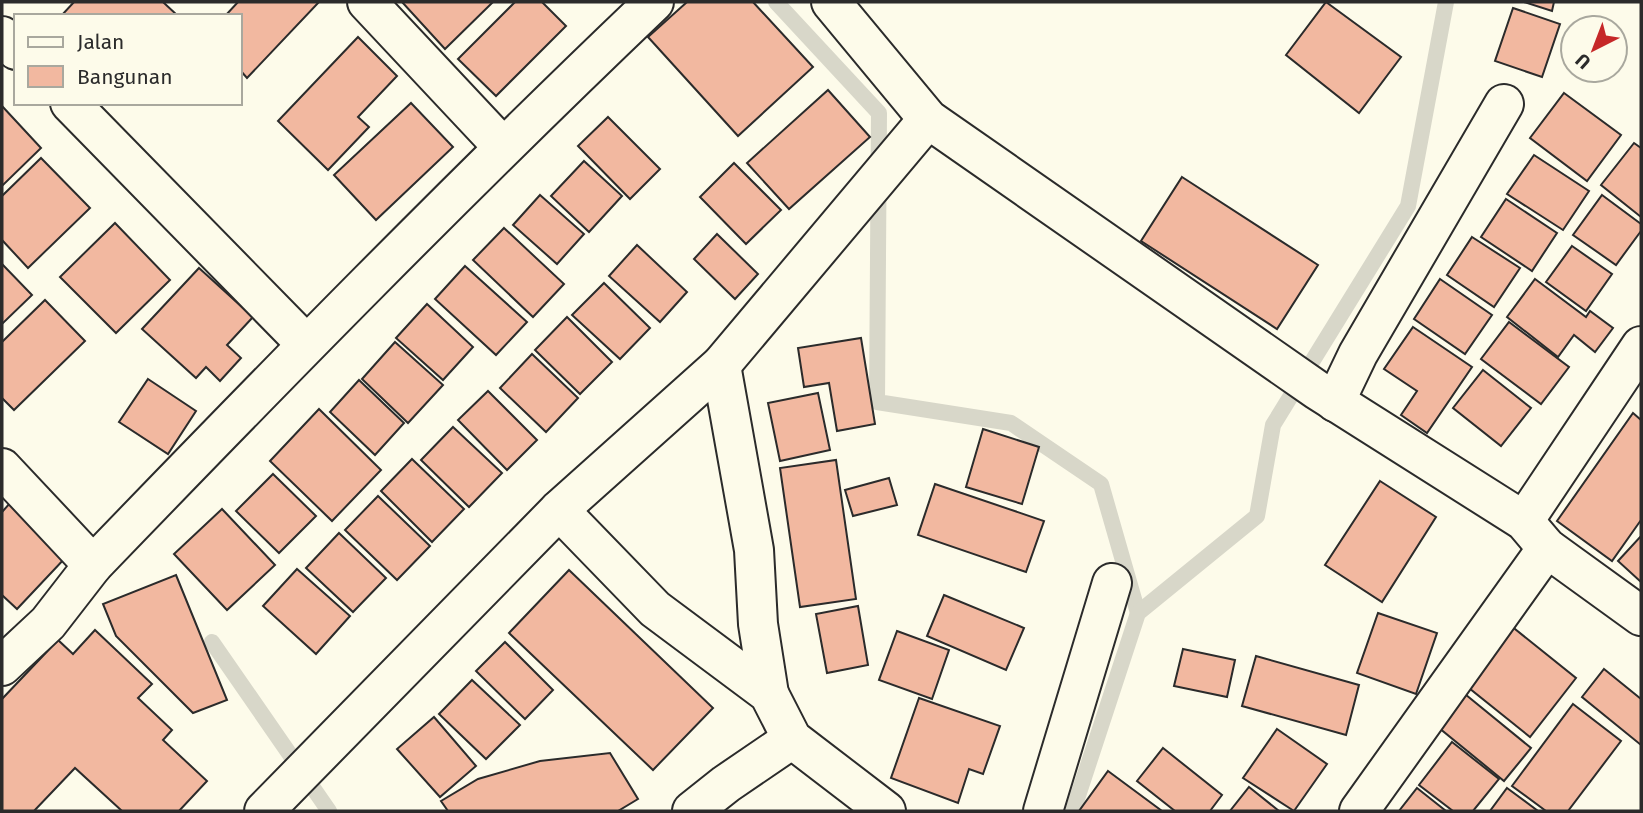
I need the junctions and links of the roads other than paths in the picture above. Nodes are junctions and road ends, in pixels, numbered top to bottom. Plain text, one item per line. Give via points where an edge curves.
1 (367, 2) edge
2 (654, 2) edge
3 (831, 2) edge
4 (1504, 104) dead end
5 (72, 105) edge
6 (928, 119) junction
7 (503, 147) junction
8 (306, 344) junction
9 (1641, 346) edge
10 (721, 365) junction
11 (1326, 396) junction
12 (2, 468) edge
13 (559, 510) junction
14 (1535, 535) junction
15 (93, 565) junction
16 (1112, 583) dead end
17 (1641, 616) edge
18 (2, 666) edge
19 (769, 694) junction
20 (792, 739) junction
21 (270, 806) edge
22 (692, 811) edge
23 (886, 811) edge
24 (1042, 811) edge
25 (1359, 811) edge

1 - 7 street
2 - 7 street
3 - 6 street
4 - 11 street via 1358,354
5 - 8 street
6 - 10 street
6 - 11 street
7 - 8 street
8 - 15 street
9 - 14 street
10 - 13 street
10 - 19 street via 754,550 758,624
11 - 14 street
12 - 15 street
13 - 19 street via 654,608
13 - 21 street
14 - 17 street
14 - 25 street
15 - 18 street via 48,623
16 - 24 street
19 - 20 street
20 - 22 street
20 - 23 street

